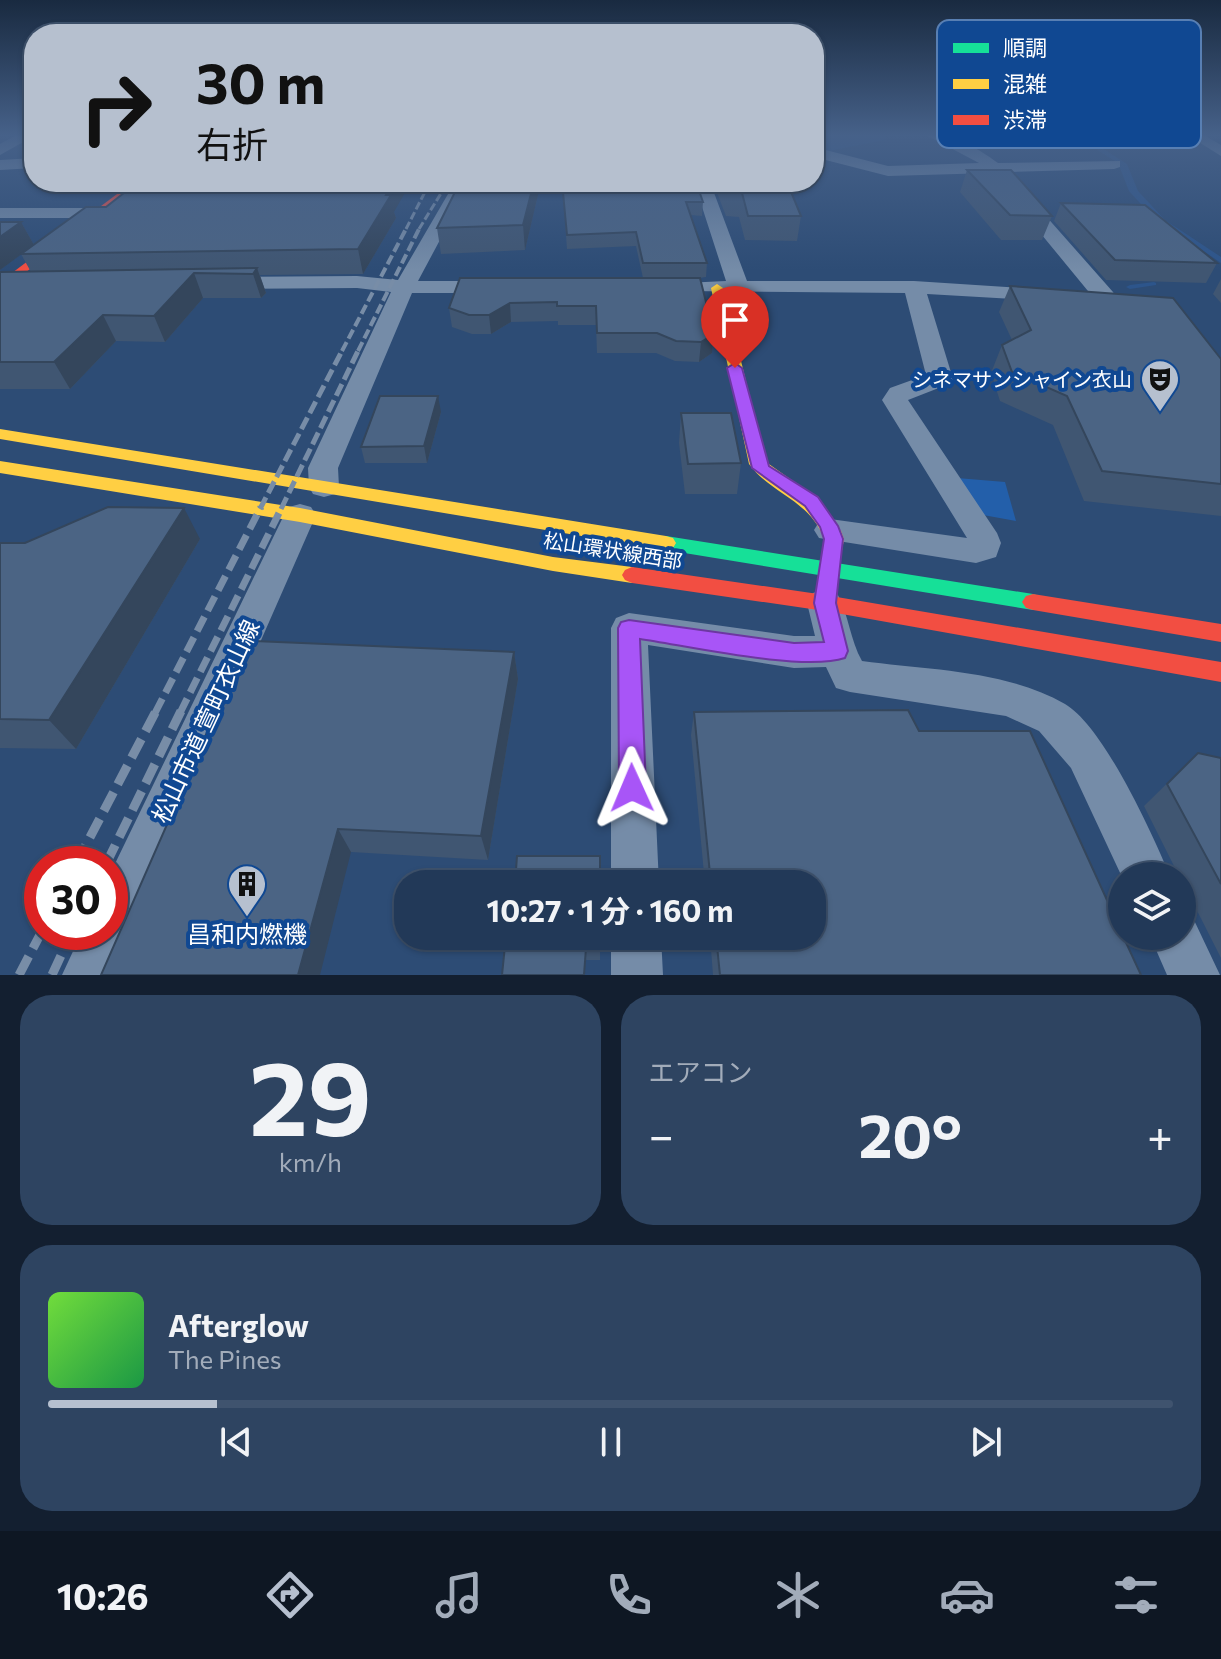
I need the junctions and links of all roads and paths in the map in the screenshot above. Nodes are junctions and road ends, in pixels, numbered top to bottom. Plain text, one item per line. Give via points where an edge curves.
1 (1005, 180) edge
2 (126, 192) edge
3 (457, 192) edge
4 (706, 192) edge
5 (0, 213) edge
6 (99, 213) junction
7 (195, 283) edge
8 (32, 287) edge
9 (404, 287) junction
10 (511, 287) edge
11 (676, 287) edge
12 (739, 287) junction
13 (914, 287) junction
14 (0, 288) edge
15 (717, 288) junction
16 (0, 434) edge
17 (0, 467) edge
18 (312, 501) junction
19 (830, 530) junction
20 (827, 586) junction
21 (1221, 633) edge
22 (837, 651) junction
23 (1221, 672) edge
24 (1139, 862) edge
25 (635, 870) edge
26 (128, 890) edge
27 (100, 950) edge
28 (636, 950) edge
29 (1182, 950) edge
30 (88, 975) edge
31 (637, 975) edge
32 (1194, 975) edge

1 - 13 street via 1105,297
2 - 6 street
3 - 9 street, 松山市道 萱町衣山線
4 - 12 street
5 - 6 street
6 - 14 street
7 - 9 street via 357,282
8 - 14 street
9 - 10 street
9 - 18 street, 松山市道 萱町衣山線
11 - 15 street
12 - 13 street
12 - 15 street
13 - 19 street via 940,379 899,393 895,400 981,533 984,549
15 - 19 street via 758,464 811,502
16 - 18 street, 松山環状線西部
17 - 18 street, 松山環状線西部
18 - 20 street, 松山環状線西部
18 - 20 street, 松山環状線西部 via 553,564
18 - 26 street, 松山市道 萱町衣山線
19 - 20 street via 834,539
20 - 21 street, 松山環状線西部
20 - 22 street
20 - 23 street, 松山環状線西部
22 - 24 street via 850,676 1010,699 1053,718 1086,754
22 - 25 street via 794,652 629,628
27 - 30 street, 松山市道 萱町衣山線
28 - 31 street
29 - 32 street

